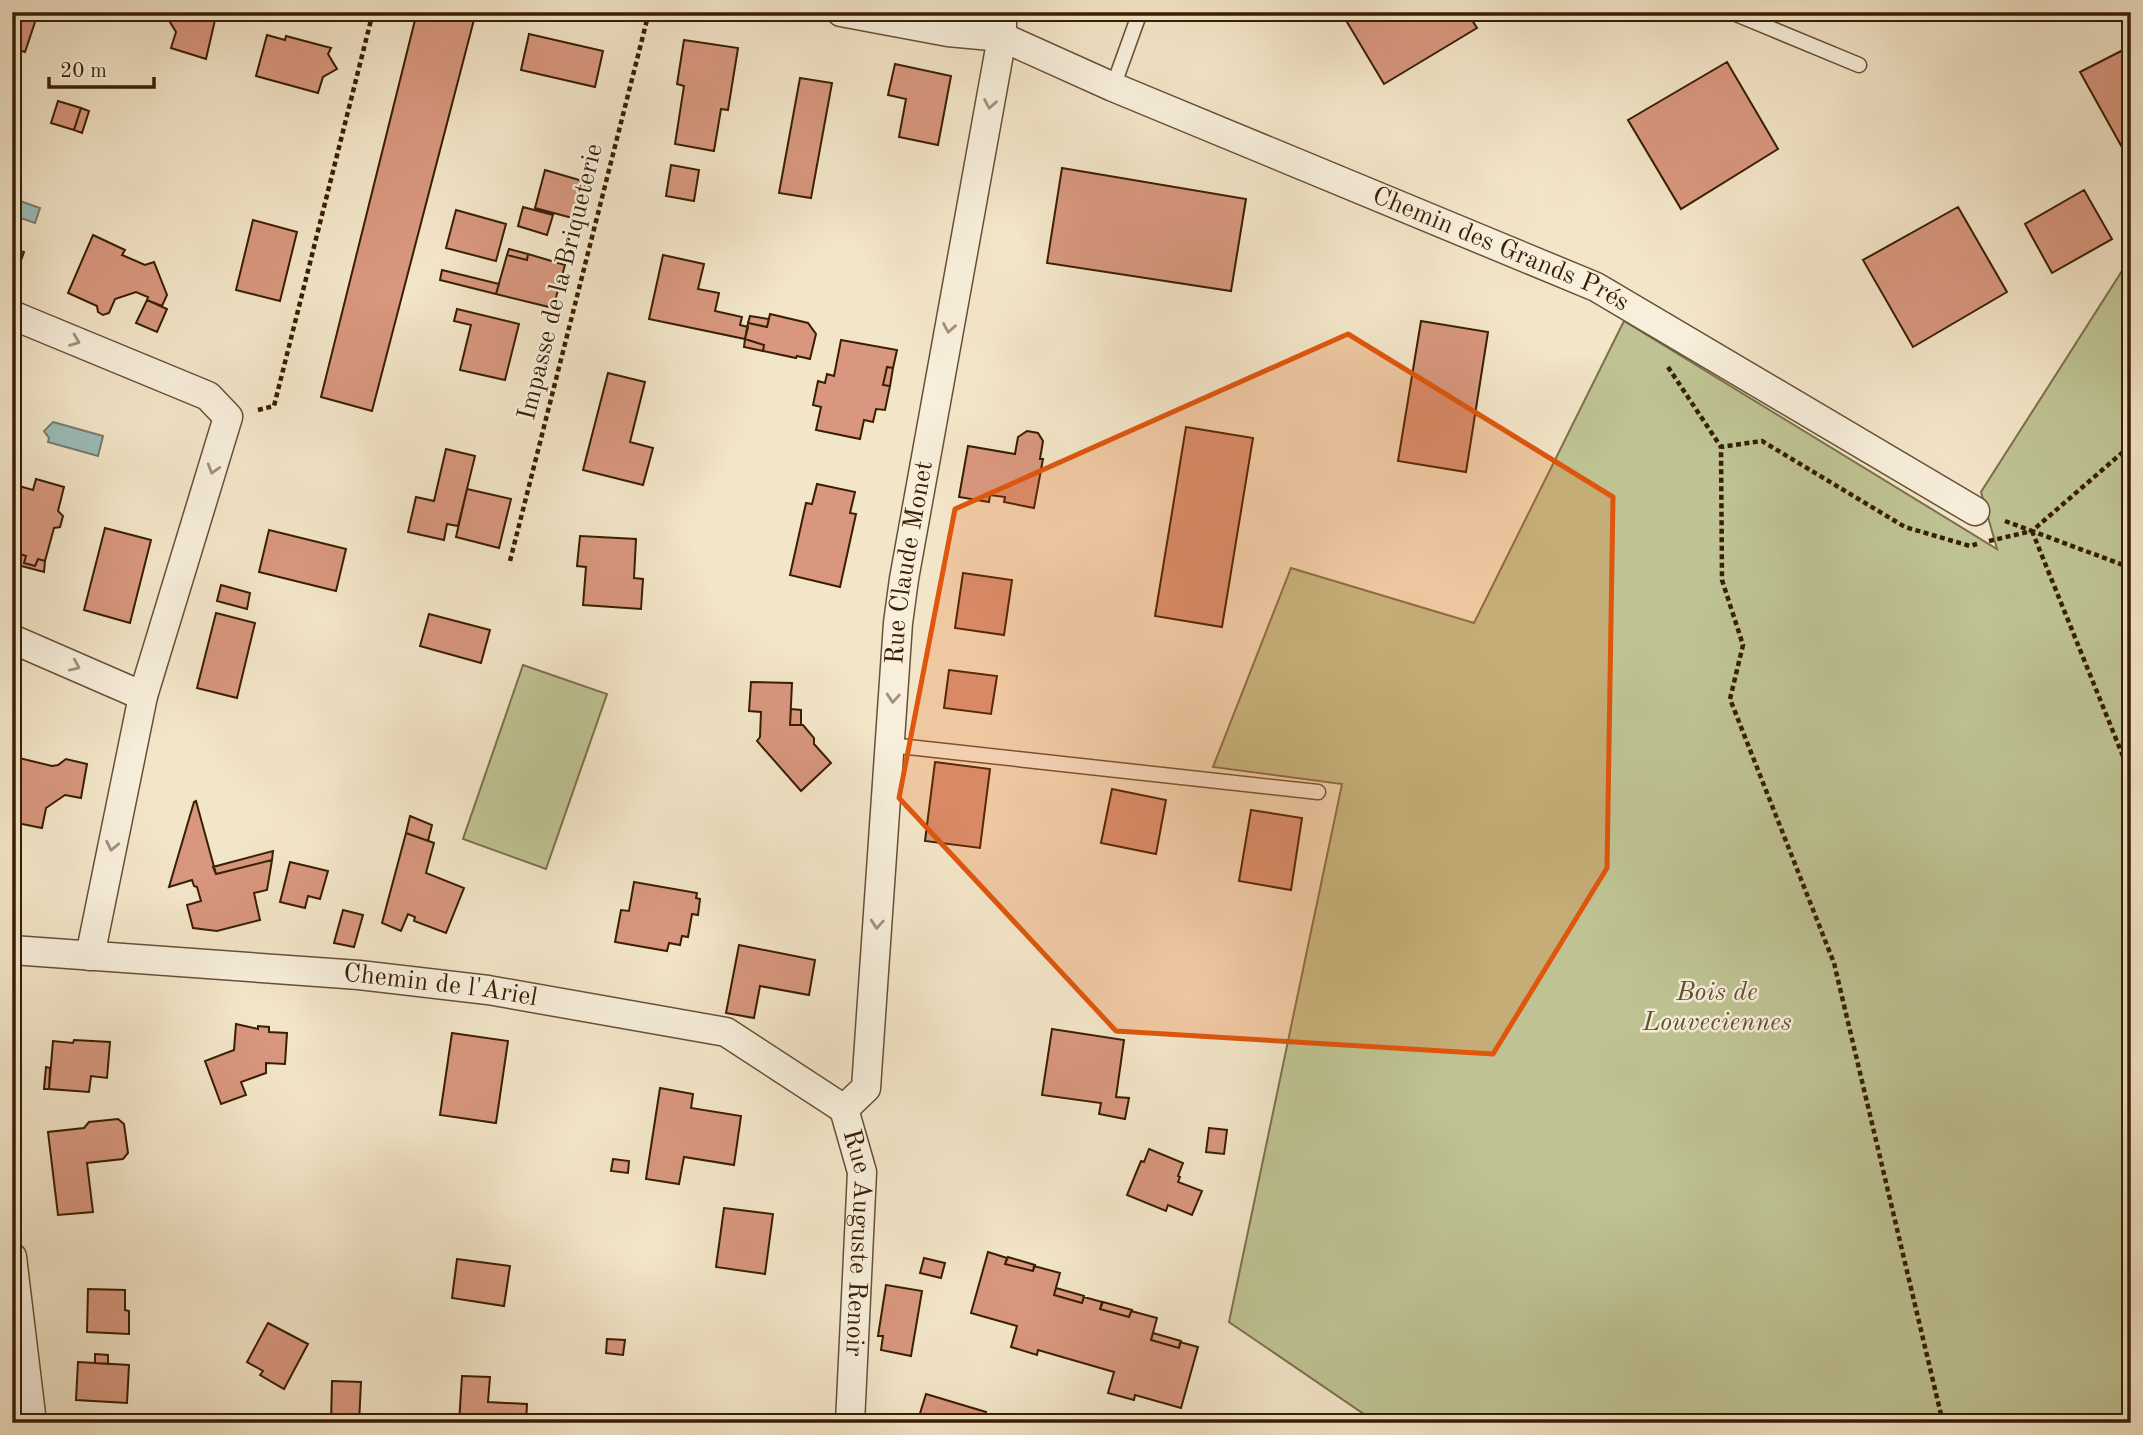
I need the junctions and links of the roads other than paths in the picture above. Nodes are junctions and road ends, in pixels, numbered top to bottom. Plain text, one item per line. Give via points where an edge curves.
1 (841, 12) edge
2 (1140, 12) edge
3 (1731, 12) edge
4 (1002, 24) edge
5 (1859, 65) dead end
6 (1113, 87) junction
7 (12, 315) edge
8 (1975, 510) road end
9 (12, 639) edge
10 (143, 696) junction
11 (890, 745) junction
12 (1318, 792) dead end
13 (12, 950) edge
14 (90, 956) junction
15 (844, 1109) junction
16 (12, 1257) edge
17 (32, 1423) edge
18 (850, 1423) edge

1 - 4 street, Chemin des Grands Prés via 948,32
2 - 6 lane
3 - 5 lane
4 - 6 street, Chemin des Grands Prés
4 -> 11 street, Rue Claude Monet via 904,579
6 - 8 street, Chemin des Grands Prés via 1596,287
7 -> 10 street via 208,396 228,418
9 -> 10 street
10 -> 14 street
11 - 12 lane
11 -> 15 street, Rue Claude Monet via 866,1088
13 - 14 street, Chemin de l'Ariel
14 - 15 street, Chemin de l'Ariel via 359,975 488,990 726,1032
15 - 18 street, Rue Auguste Renoir via 862,1172
16 - 17 street

